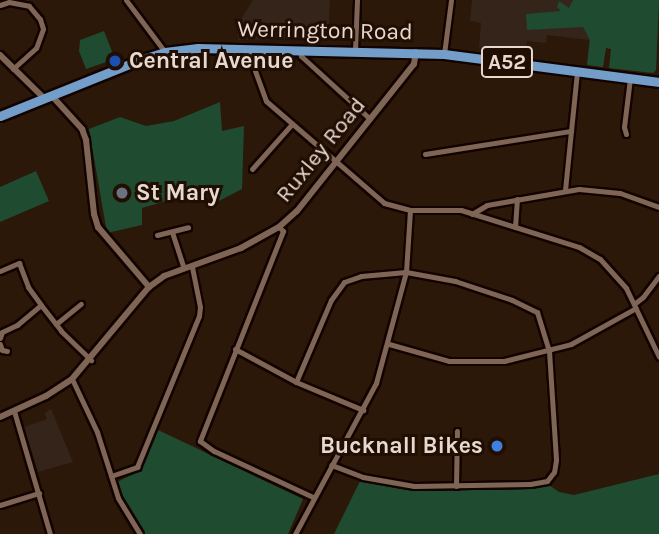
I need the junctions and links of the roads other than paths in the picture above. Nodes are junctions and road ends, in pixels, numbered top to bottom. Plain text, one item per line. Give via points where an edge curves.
1 (126, 0) edge
2 (357, 0) edge
3 (451, 0) edge
4 (0, 5) edge
5 (247, 48) junction
6 (300, 48) junction
7 (355, 50) junction
8 (165, 52) junction
9 (416, 52) junction
10 (444, 54) junction
11 (0, 55) edge
12 (13, 69) junction
13 (577, 71) junction
14 (630, 78) junction
15 (659, 82) edge
16 (49, 97) junction
17 (0, 116) edge
18 (370, 119) junction
19 (291, 125) junction
20 (571, 131) junction
21 (626, 134) dead end
22 (425, 154) dead end
23 (337, 162) junction
24 (252, 169) dead end
25 (565, 190) junction
26 (517, 199) junction
27 (659, 207) edge
28 (411, 210) junction
29 (472, 214) junction
30 (188, 227) dead end
31 (279, 227) junction
32 (515, 227) junction
33 (172, 232) junction
34 (157, 235) dead end
35 (18, 256) dead end
36 (19, 263) junction
37 (192, 267) junction
38 (184, 268) junction
39 (0, 271) edge
40 (406, 272) junction
41 (659, 276) edge
42 (149, 287) junction
43 (81, 304) dead end
44 (41, 305) junction
45 (635, 306) junction
46 (56, 324) junction
47 (0, 338) edge
48 (0, 344) edge
49 (389, 344) junction
50 (235, 349) junction
51 (7, 351) dead end
52 (549, 351) junction
53 (659, 357) edge
54 (91, 360) junction
55 (72, 379) junction
56 (296, 382) junction
57 (363, 410) junction
58 (14, 411) junction
59 (0, 416) edge
60 (457, 430) dead end
61 (331, 465) junction
62 (111, 476) junction
63 (456, 486) junction
64 (39, 493) junction
65 (313, 497) junction
66 (0, 505) edge
67 (50, 534) edge
68 (140, 534) edge
69 (295, 534) edge

1 - 8 street
2 - 7 street
3 - 10 street
4 - 12 street via 29,6 43,29 36,48
5 - 6 highway, Werrington Road / A52
5 - 8 highway, Werrington Road / A52
5 - 19 street via 266,101
6 - 7 highway, Werrington Road / A52
6 - 18 street via 301,56
7 - 9 highway, Werrington Road / A52
8 - 16 highway, Werrington Road / A52
9 - 10 highway, Werrington Road / A52
9 - 18 street, Ruxley Road via 414,64
10 - 13 highway, Werrington Road / A52
11 - 12 street
12 - 16 street
13 - 14 highway, Werrington Road / A52
13 - 20 street
14 - 15 highway, Werrington Road / A52
14 - 21 street
16 - 17 highway, Werrington Road / A52
16 - 42 street via 82,130 98,227
18 - 23 street, Ruxley Road
19 - 23 street
19 - 24 street
20 - 22 street
20 - 25 street
23 - 28 street via 381,201
23 - 31 street, Ruxley Road
25 - 26 street
25 - 27 street via 620,193
26 - 29 street via 482,206
26 - 32 street
28 - 29 street
28 - 40 street
29 - 32 street
30 - 33 street
31 - 37 street, Ruxley Road
31 - 50 street via 282,231
32 - 45 street via 596,256 619,278
33 - 34 street
33 - 38 street
35 - 36 street
36 - 39 street
36 - 44 street
37 - 38 street, Ruxley Road
37 - 62 street via 199,316 137,467
38 - 42 street, Ruxley Road
40 - 49 street
40 - 52 street via 455,281 537,312
40 - 56 street via 344,282 331,300
41 - 45 street
42 - 54 street, Ruxley Road
43 - 46 street
44 - 46 street
44 - 47 street
45 - 52 street via 571,344
45 - 53 street
46 - 54 street
48 - 51 street
49 - 52 street via 449,360 505,361
49 - 57 street
50 - 56 street
50 - 65 street via 200,441
52 - 63 street via 554,472 541,483
54 - 55 street, Ruxley Road
55 - 58 street, Ruxley Road
55 - 62 street
56 - 57 street
57 - 61 street
58 - 59 street, Ruxley Road
58 - 64 street
60 - 63 street
61 - 63 street via 385,482
61 - 65 street
62 - 68 street via 126,515
64 - 66 street
64 - 67 street
65 - 69 street

